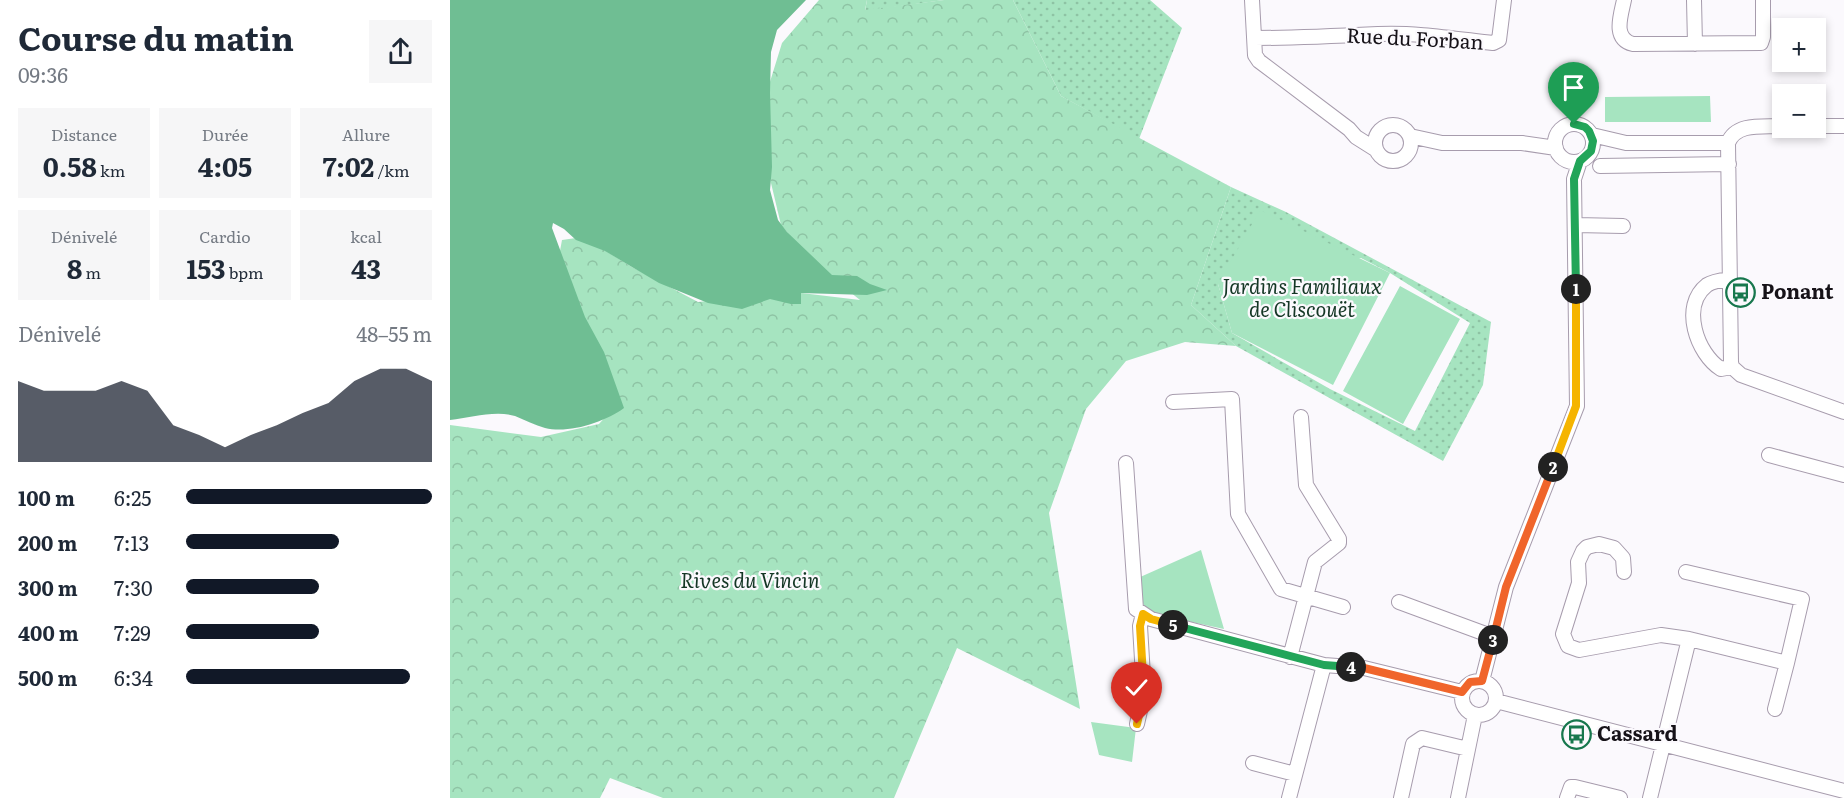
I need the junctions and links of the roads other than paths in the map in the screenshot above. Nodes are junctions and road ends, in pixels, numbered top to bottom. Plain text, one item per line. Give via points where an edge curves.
1 (1252, 0) edge
2 (1504, 0) edge
3 (1624, 0) edge
4 (1694, 0) edge
5 (1763, 0) edge
6 (1255, 38) junction
7 (1695, 44) junction
8 (1826, 126) edge
9 (1844, 126) edge
10 (1772, 127) edge
11 (1349, 129) junction
12 (1378, 133) junction
13 (1592, 135) junction
14 (1410, 136) junction
15 (1556, 142) junction
16 (1728, 142) junction
17 (1442, 143) junction
18 (1626, 143) junction
19 (1375, 149) junction
20 (1591, 151) junction
21 (1408, 154) junction
22 (1580, 161) junction
23 (1729, 164) junction
24 (1600, 166) dead end
25 (1576, 225) junction
26 (1623, 226) dead end
27 (1730, 279) junction
28 (1732, 367) junction
29 (1173, 402) dead end
30 (1844, 412) edge
31 (1301, 417) dead end
32 (1769, 455) dead end
33 (1126, 463) dead end
34 (1844, 475) edge
35 (1624, 572) dead end
36 (1686, 572) dead end
37 (1305, 597) junction
38 (1399, 602) dead end
39 (1343, 607) dead end
40 (1143, 614) junction
41 (1494, 637) junction
42 (1689, 639) junction
43 (1290, 657) junction
44 (1787, 663) junction
45 (1324, 665) junction
46 (1482, 681) junction
47 (1462, 692) junction
48 (1496, 701) junction
49 (1775, 709) dead end
50 (1475, 715) junction
51 (1137, 724) dead end
52 (1662, 745) junction
53 (1468, 749) junction
54 (1253, 763) dead end
55 (1295, 774) junction
56 (1844, 791) edge
57 (1289, 798) edge
58 (1401, 798) edge
59 (1458, 798) edge
60 (1567, 798) edge
61 (1620, 798) edge
62 (1650, 798) edge

1 - 6 street
2 - 6 street, Rue du Forban via 1499,40 1493,43 1380,33
3 - 7 street via 1619,30 1628,43
4 - 7 street
5 - 7 street via 1761,43
6 - 11 street via 1259,61
8 - 9 street
10 - 16 street via 1742,129
11 - 12 street via 1368,135
11 - 19 street
12 - 14 street via 1392,125
12 - 19 street
13 - 15 street via 1585,127 1574,124 1564,127
13 - 18 street
13 - 20 street
14 - 17 street
14 - 21 street
15 - 17 street
15 - 22 street via 1562,158
16 - 18 street
16 - 23 street
17 - 21 street
18 - 20 street
19 - 21 street via 1382,158 1393,162
20 - 22 street
22 - 25 street via 1574,179
23 - 24 street
23 - 27 street
25 - 26 street
25 - 41 street via 1576,406 1506,587
27 - 28 street
27 - 28 street via 1707,285 1702,291 1695,304 1694,331 1708,360 1720,369
28 - 30 street via 1741,375
29 - 37 street via 1232,399 1238,514 1281,589
31 - 37 street via 1306,485 1340,539 1315,562
32 - 34 street
33 - 40 street via 1136,609
35 - 42 street via 1623,558 1614,548 1599,544 1583,551 1578,562 1579,583 1563,634 1568,646 1579,650 1662,635
36 - 44 street via 1802,599
37 - 39 street
37 - 43 street
38 - 41 street
40 - 43 street
40 - 51 street via 1140,626 1144,693
41 - 46 street
42 - 44 street
42 - 52 street
43 - 45 street
44 - 49 street
45 - 47 street via 1364,668
45 - 55 street
46 - 47 street via 1470,682
46 - 48 street via 1493,688
47 - 50 street via 1464,706
48 - 50 street via 1486,713
48 - 52 street
50 - 53 street
52 - 56 street
52 - 62 street
53 - 58 street via 1422,738 1413,744
53 - 59 street
54 - 55 street
55 - 57 street
60 - 61 street via 1571,787

